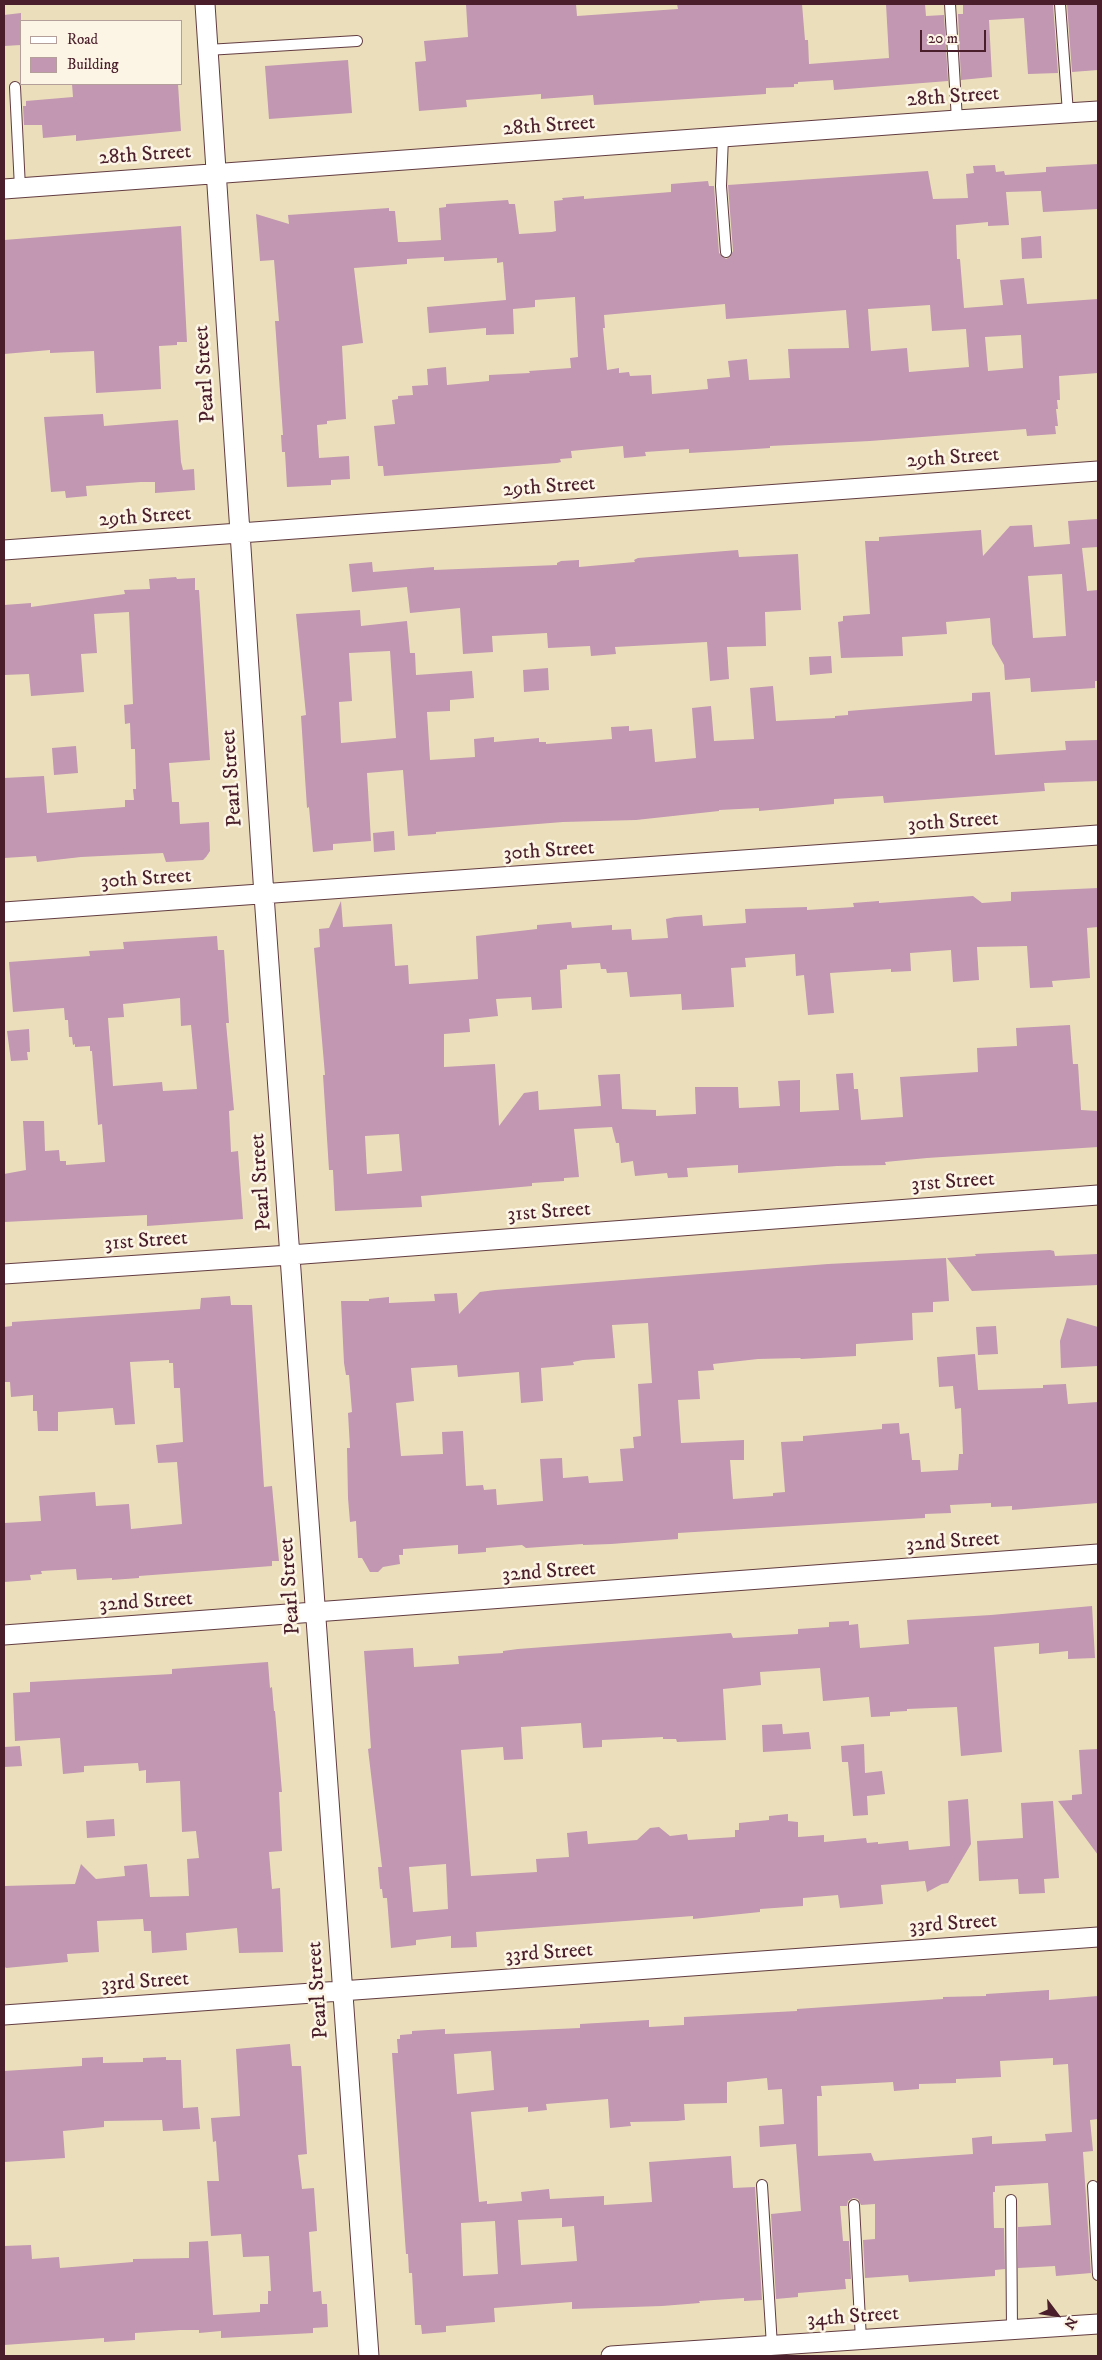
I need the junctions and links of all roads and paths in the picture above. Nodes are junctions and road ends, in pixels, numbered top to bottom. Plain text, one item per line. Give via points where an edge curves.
1 (205, 4) edge
2 (950, 4) edge
3 (1060, 4) edge
4 (357, 41) dead end
5 (207, 50) junction
6 (15, 87) dead end
7 (1098, 111) edge
8 (1068, 114) junction
9 (957, 120) junction
10 (723, 137) junction
11 (216, 173) junction
12 (12, 188) edge
13 (726, 252) dead end
14 (1098, 471) edge
15 (240, 534) junction
16 (4, 550) edge
17 (1098, 834) edge
18 (264, 895) junction
19 (4, 912) edge
20 (1098, 1195) edge
21 (290, 1255) junction
22 (4, 1274) edge
23 (1098, 1554) edge
24 (315, 1614) junction
25 (4, 1635) edge
26 (1098, 1937) edge
27 (342, 1991) junction
28 (4, 2015) edge
29 (762, 2185) dead end
30 (1093, 2186) dead end
31 (1011, 2200) dead end
32 (854, 2205) dead end
33 (1098, 2275) edge
34 (1098, 2324) edge
35 (1012, 2330) junction
36 (861, 2340) junction
37 (772, 2346) junction
38 (369, 2356) edge
39 (611, 2356) edge

1 - 5 street, Pearl Street
2 - 9 lane
3 - 8 lane
4 - 5 lane
5 - 11 street, Pearl Street
6 - 12 lane
7 - 8 street, 28th Street
8 - 9 street, 28th Street
9 - 10 street, 28th Street
10 - 11 street, 28th Street
10 - 13 lane via 721,186
11 - 12 street, 28th Street
11 - 15 street, Pearl Street
14 - 15 street, 29th Street
15 - 16 street, 29th Street
15 - 18 street, Pearl Street
17 - 18 street, 30th Street
18 - 19 street, 30th Street
18 - 21 street, Pearl Street
20 - 21 street, 31st Street
21 - 22 street, 31st Street
21 - 24 street, Pearl Street
23 - 24 street, 32nd Street
24 - 25 street, 32nd Street
24 - 27 street, Pearl Street
26 - 27 street, 33rd Street
27 - 28 street, 33rd Street
27 - 38 street, Pearl Street
29 - 37 lane
30 - 33 lane
31 - 35 lane
32 - 36 lane
34 - 35 street, 34th Street
35 - 36 street, 34th Street
36 - 37 street, 34th Street
37 - 39 street, 34th Street

